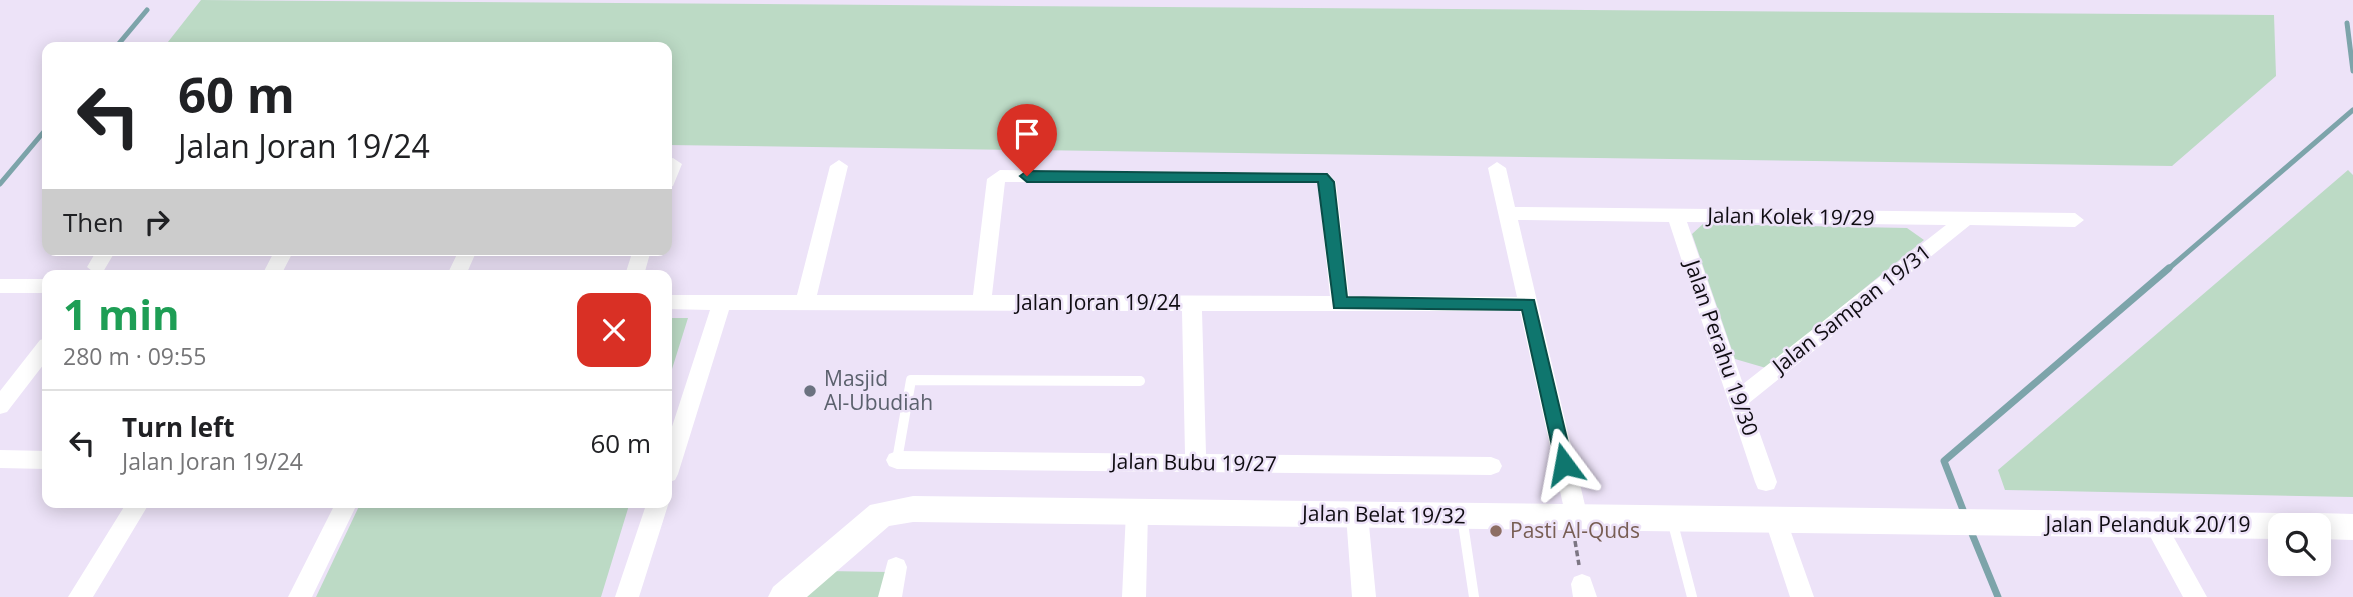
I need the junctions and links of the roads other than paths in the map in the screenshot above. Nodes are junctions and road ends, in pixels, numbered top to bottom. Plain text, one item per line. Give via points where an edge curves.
1 (673, 164) dead end
2 (839, 166) dead end
3 (672, 167) edge
4 (1497, 168) dead end
5 (1507, 213) junction
6 (1676, 215) junction
7 (1966, 219) junction
8 (2075, 220) dead end
9 (103, 256) edge
10 (96, 267) dead end
11 (0, 286) edge
12 (42, 286) edge
13 (672, 302) edge
14 (722, 302) junction
15 (805, 303) junction
16 (982, 303) junction
17 (1192, 303) junction
18 (1340, 304) junction
19 (1528, 304) junction
20 (42, 352) edge
21 (1140, 381) dead end
22 (1738, 400) junction
23 (0, 406) edge
24 (672, 458) edge
25 (0, 459) edge
26 (42, 460) edge
27 (897, 460) joint
28 (1196, 463) junction
29 (1491, 466) dead end
30 (1766, 482) dead end
31 (135, 508) edge
32 (343, 508) edge
33 (655, 508) edge
34 (1137, 512) junction
35 (1357, 515) junction
36 (1462, 516) junction
37 (1574, 518) junction
38 (1671, 519) junction
39 (1776, 520) junction
40 (2016, 524) joint
41 (2155, 525) junction
42 (2268, 526) edge
43 (2331, 526) edge
44 (2353, 527) edge
45 (895, 566) dead end
46 (80, 597) edge
47 (300, 597) edge
48 (627, 597) edge
49 (784, 597) edge
50 (890, 597) edge
51 (1134, 597) edge
52 (1364, 597) edge
53 (1474, 597) edge
54 (1692, 597) edge
55 (1802, 597) edge
56 (2195, 597) edge

1 - 3 street
2 - 15 street
4 - 5 street
5 - 6 street, Jalan Kolek 19/29
5 - 19 street
6 - 7 street, Jalan Kolek 19/29
6 - 22 street, Jalan Perahu 19/30
7 - 8 street, Jalan Kolek 19/29
7 - 22 street, Jalan Sampan 19/31
9 - 10 street
11 - 12 street
13 - 14 street, Jalan Joran 19/24
14 - 15 street, Jalan Joran 19/24
14 - 24 street
15 - 16 street, Jalan Joran 19/24
16 - 17 street, Jalan Joran 19/24
16 - 18 street via 996,179 1042,176 1322,177 1327,182
17 - 18 street, Jalan Joran 19/24
17 - 28 street
18 - 19 street, Jalan Joran 19/24
19 - 37 street
20 - 23 street
21 - 27 lane via 911,380
22 - 30 street, Jalan Perahu 19/30
25 - 26 street
27 - 28 street, Jalan Bubu 19/27
28 - 29 street, Jalan Bubu 19/27
31 - 46 street
32 - 47 street
33 - 48 street
34 - 35 street, Jalan Belat 19/32
34 - 49 street, Jalan Belat 19/32 via 913,509 881,514
34 - 51 street
35 - 36 street, Jalan Belat 19/32
35 - 52 street
36 - 37 street, Jalan Belat 19/32
36 - 53 lane
37 - 38 street, Jalan Belat 19/32
38 - 39 street, Jalan Belat 19/32
38 - 54 lane
39 - 40 street, Jalan Belat 19/32
39 - 55 street
40 - 41 street, Jalan Pelanduk 20/19
41 - 42 street, Jalan Pelanduk 20/19
41 - 56 street
43 - 44 street
45 - 50 street

